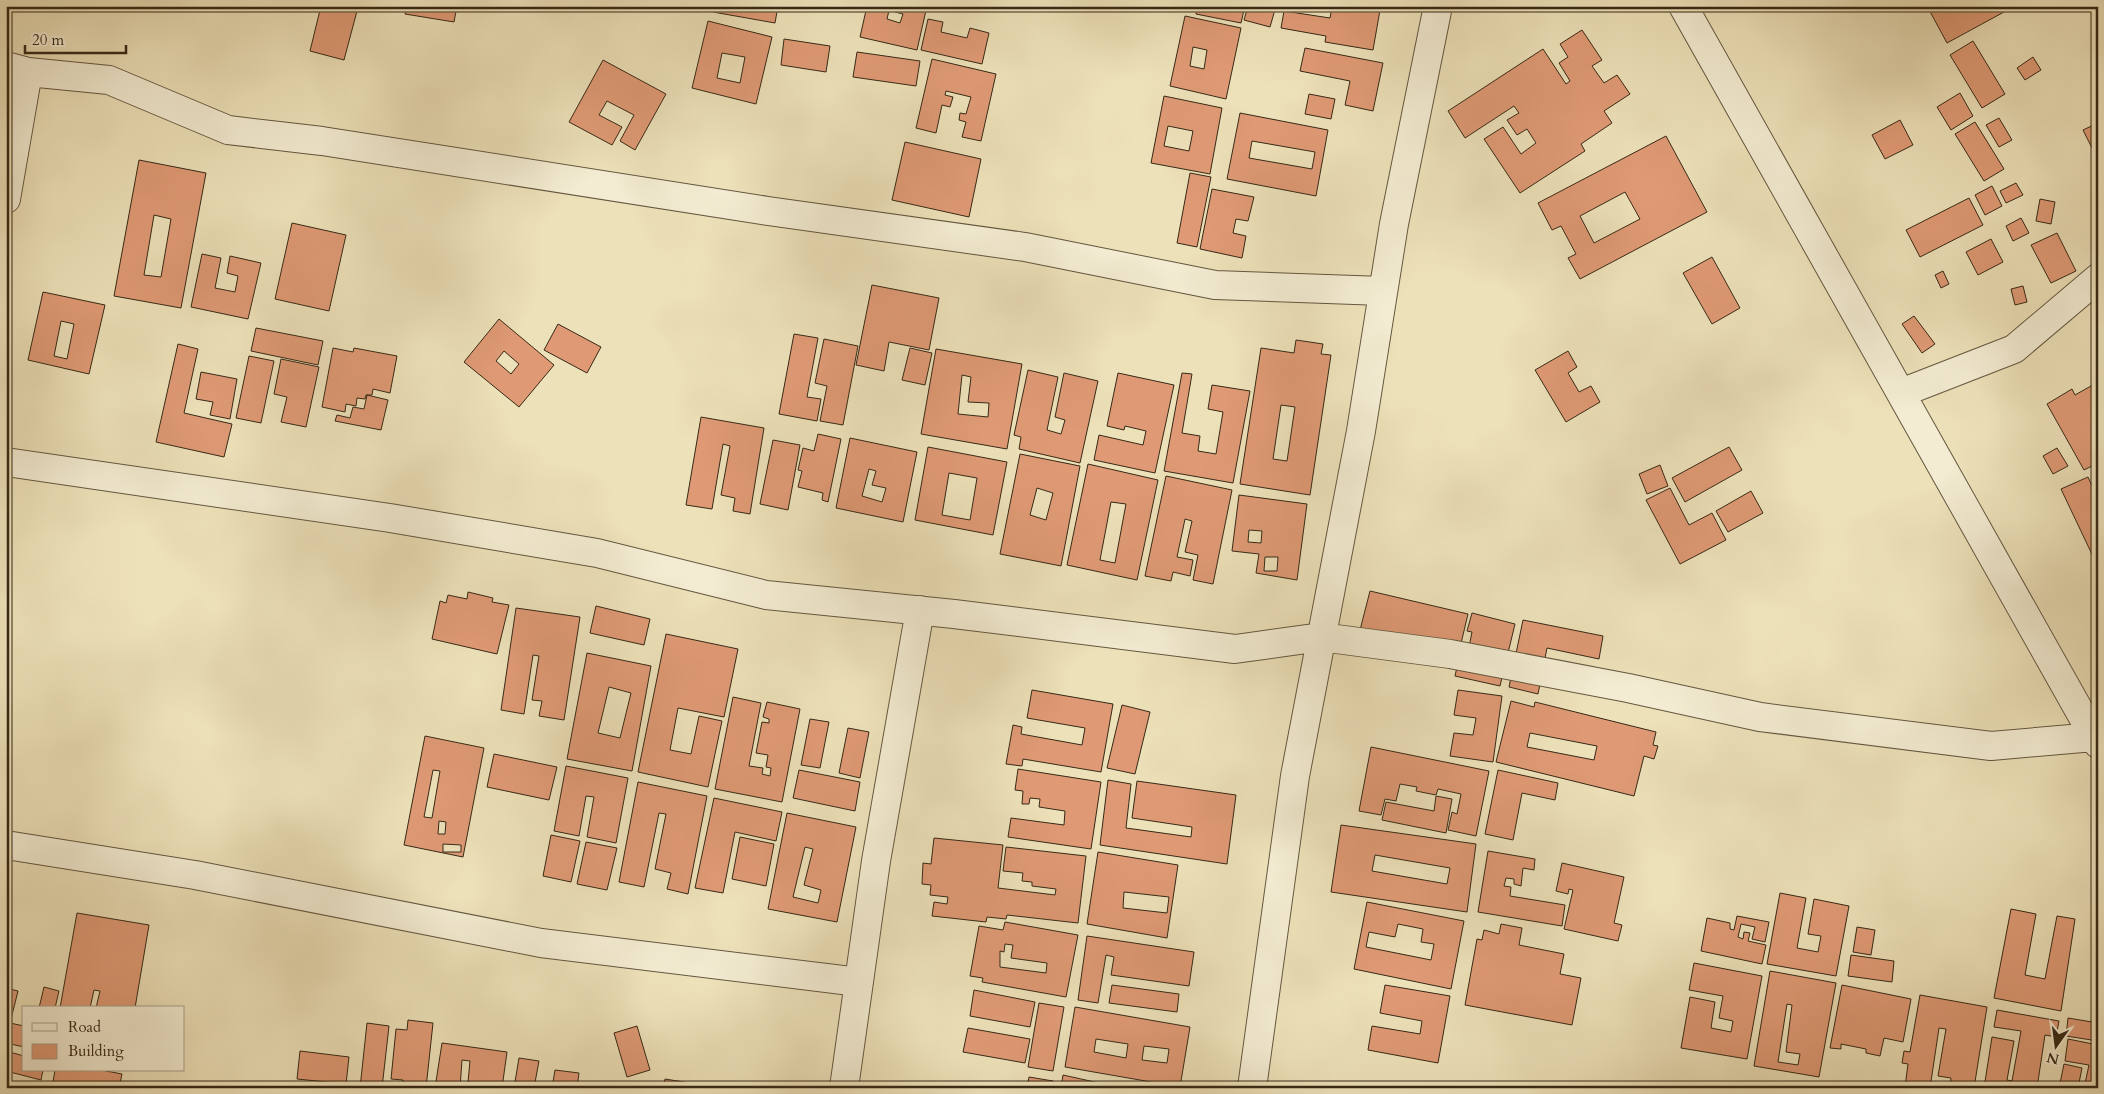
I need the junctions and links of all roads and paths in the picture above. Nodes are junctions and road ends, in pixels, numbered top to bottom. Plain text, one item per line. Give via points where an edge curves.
1 (1438, 6) edge
2 (1683, 6) edge
3 (17, 69) edge
4 (6, 199) edge
5 (2098, 278) edge
6 (1383, 291) junction
7 (1901, 393) junction
8 (6, 462) edge
9 (920, 610) junction
10 (1321, 637) junction
11 (2096, 741) edge
12 (6, 845) edge
13 (859, 982) junction
14 (844, 1088) edge
15 (1252, 1088) edge

1 - 6 street
2 - 7 street
3 - 4 street
3 - 6 street via 109,80 228,130 322,141 768,211 1025,247 1215,285
5 - 7 street via 2014,349
6 - 10 street via 1361,431
7 - 11 street
8 - 9 street via 380,516 597,552 766,595
9 - 10 street via 1235,649
9 - 13 street via 876,862
10 - 11 street via 1450,654 1779,720 1991,746
10 - 15 street via 1295,776
12 - 13 street via 195,875 541,943
13 - 14 street

